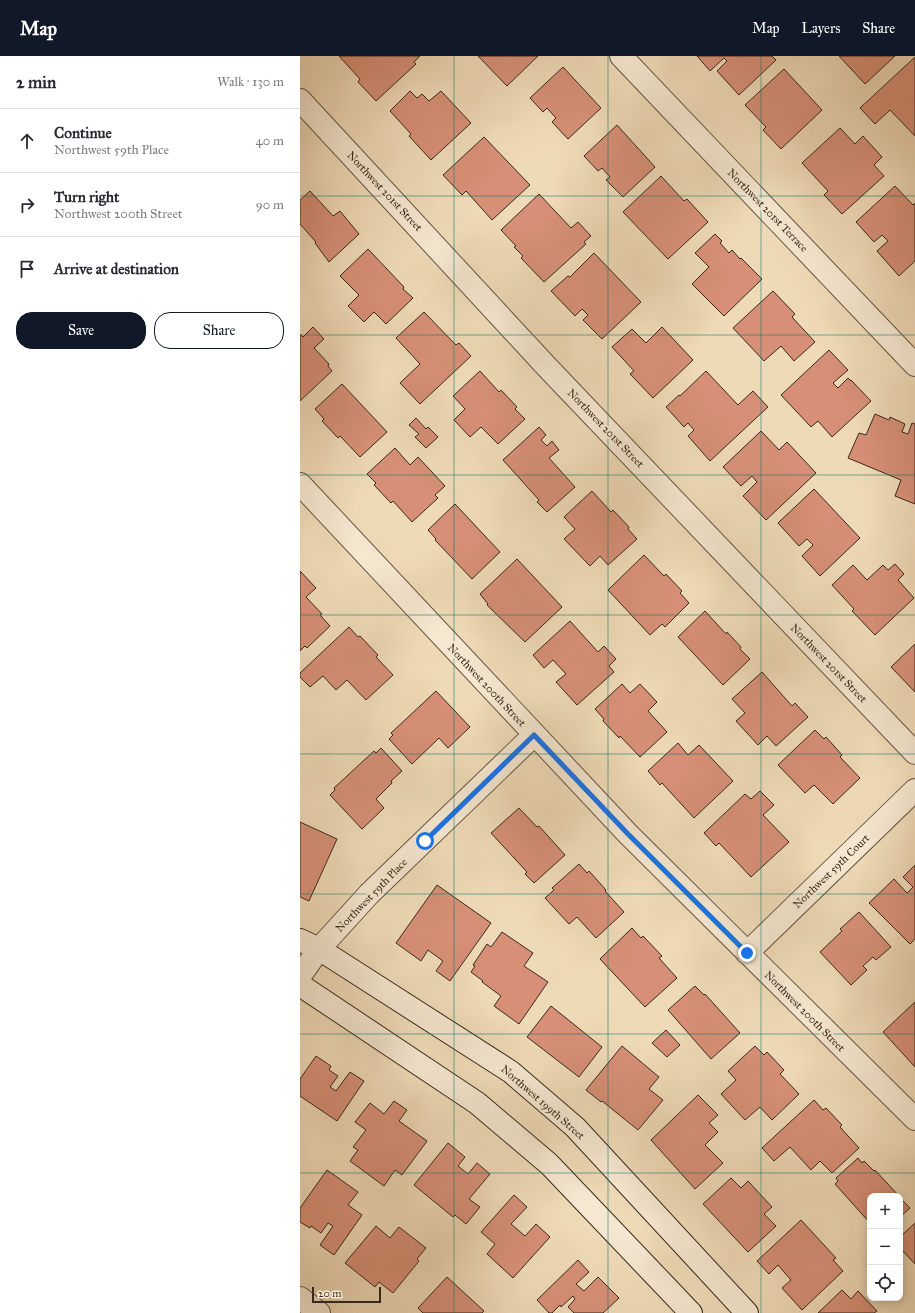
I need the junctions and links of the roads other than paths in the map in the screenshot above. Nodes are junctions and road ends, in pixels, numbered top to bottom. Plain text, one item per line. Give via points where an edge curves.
1 (621, 56) edge
2 (300, 100) edge
3 (915, 364) edge
4 (303, 493) edge
5 (534, 735) junction
6 (915, 753) edge
7 (915, 790) edge
8 (300, 940) edge
9 (320, 949) junction
10 (747, 953) junction
11 (300, 976) edge
12 (300, 985) edge
13 (915, 1119) edge
14 (300, 1298) edge
15 (319, 1313) edge
16 (691, 1313) edge
17 (747, 1313) edge

1 - 3 street, Northwest 201st Terrace
2 - 6 street, Northwest 201st Street via 548,367
4 - 5 street, Northwest 200th Street
5 - 9 street, Northwest 59th Place via 369,894
5 - 10 street, Northwest 200th Street
7 - 10 street, Northwest 59th Court
8 - 9 street, Northwest 199th Street
9 - 11 street, Northwest 59th Place
9 - 17 street, Northwest 199th Street via 511,1072 575,1127
10 - 13 street, Northwest 200th Street
12 - 16 street via 477,1103 549,1164
14 - 15 street

